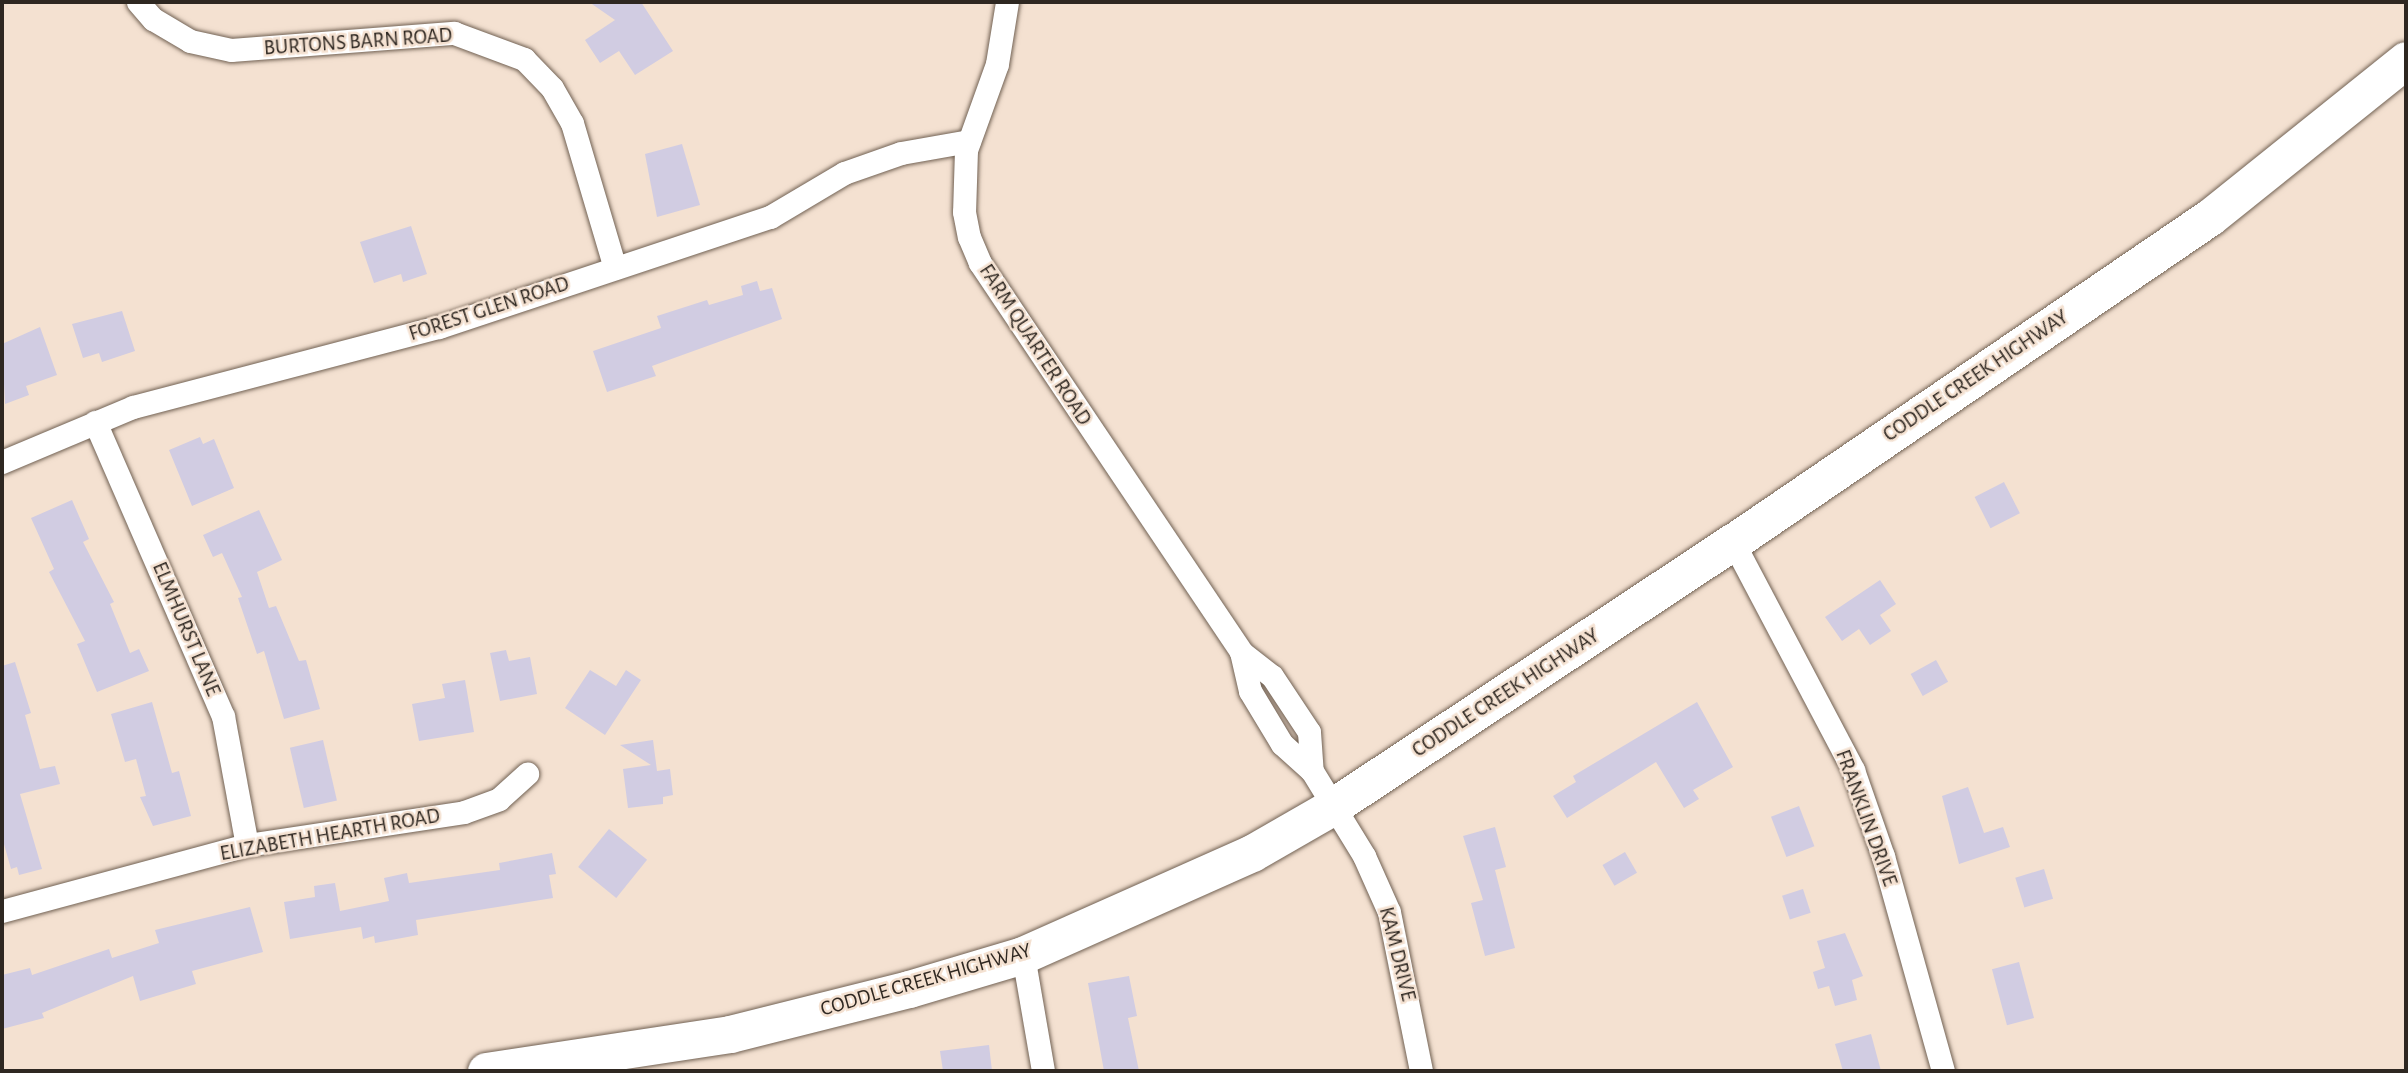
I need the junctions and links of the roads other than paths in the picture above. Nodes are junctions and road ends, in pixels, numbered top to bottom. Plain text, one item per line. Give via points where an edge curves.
1 (138, 2) edge
2 (1007, 2) edge
3 (2406, 60) edge
4 (969, 141) junction
5 (615, 268) junction
6 (95, 422) junction
7 (2, 462) edge
8 (1733, 542) junction
9 (527, 774) dead end
10 (1332, 807) junction
11 (247, 845) junction
12 (2, 911) edge
13 (1023, 955) junction
14 (486, 1071) edge
15 (1043, 1071) edge
16 (1421, 1071) edge
17 (1943, 1071) edge

1 - 5 street, BURTONS BARN ROAD via 153,19 190,41 231,51 454,33 524,59 552,88 572,123
2 - 4 street, FARM QUARTER ROAD via 997,64
3 - 8 main road, CODDLE CREEK HIGHWAY via 2210,217
4 - 5 street, FOREST GLEN ROAD via 901,152 844,173 770,217
4 - 10 street, FARM QUARTER ROAD via 964,212 980,263 1241,652 1250,691 1282,744 1312,771
5 - 6 street, FOREST GLEN ROAD via 439,327 134,407
6 - 7 street, FOREST GLEN ROAD
6 - 11 street, ELMHURST LANE via 223,716
8 - 10 main road, CODDLE CREEK HIGHWAY
8 - 17 street, FRANKLIN DRIVE via 1853,770 1883,856
9 - 11 street, ELIZABETH HEARTH ROAD via 499,799 464,812
10 - 13 main road, CODDLE CREEK HIGHWAY via 1252,853
10 - 16 street, KAM DRIVE via 1364,856 1389,912
11 - 12 street, ELIZABETH HEARTH ROAD
13 - 14 main road, CODDLE CREEK HIGHWAY via 730,1034
13 - 15 street

